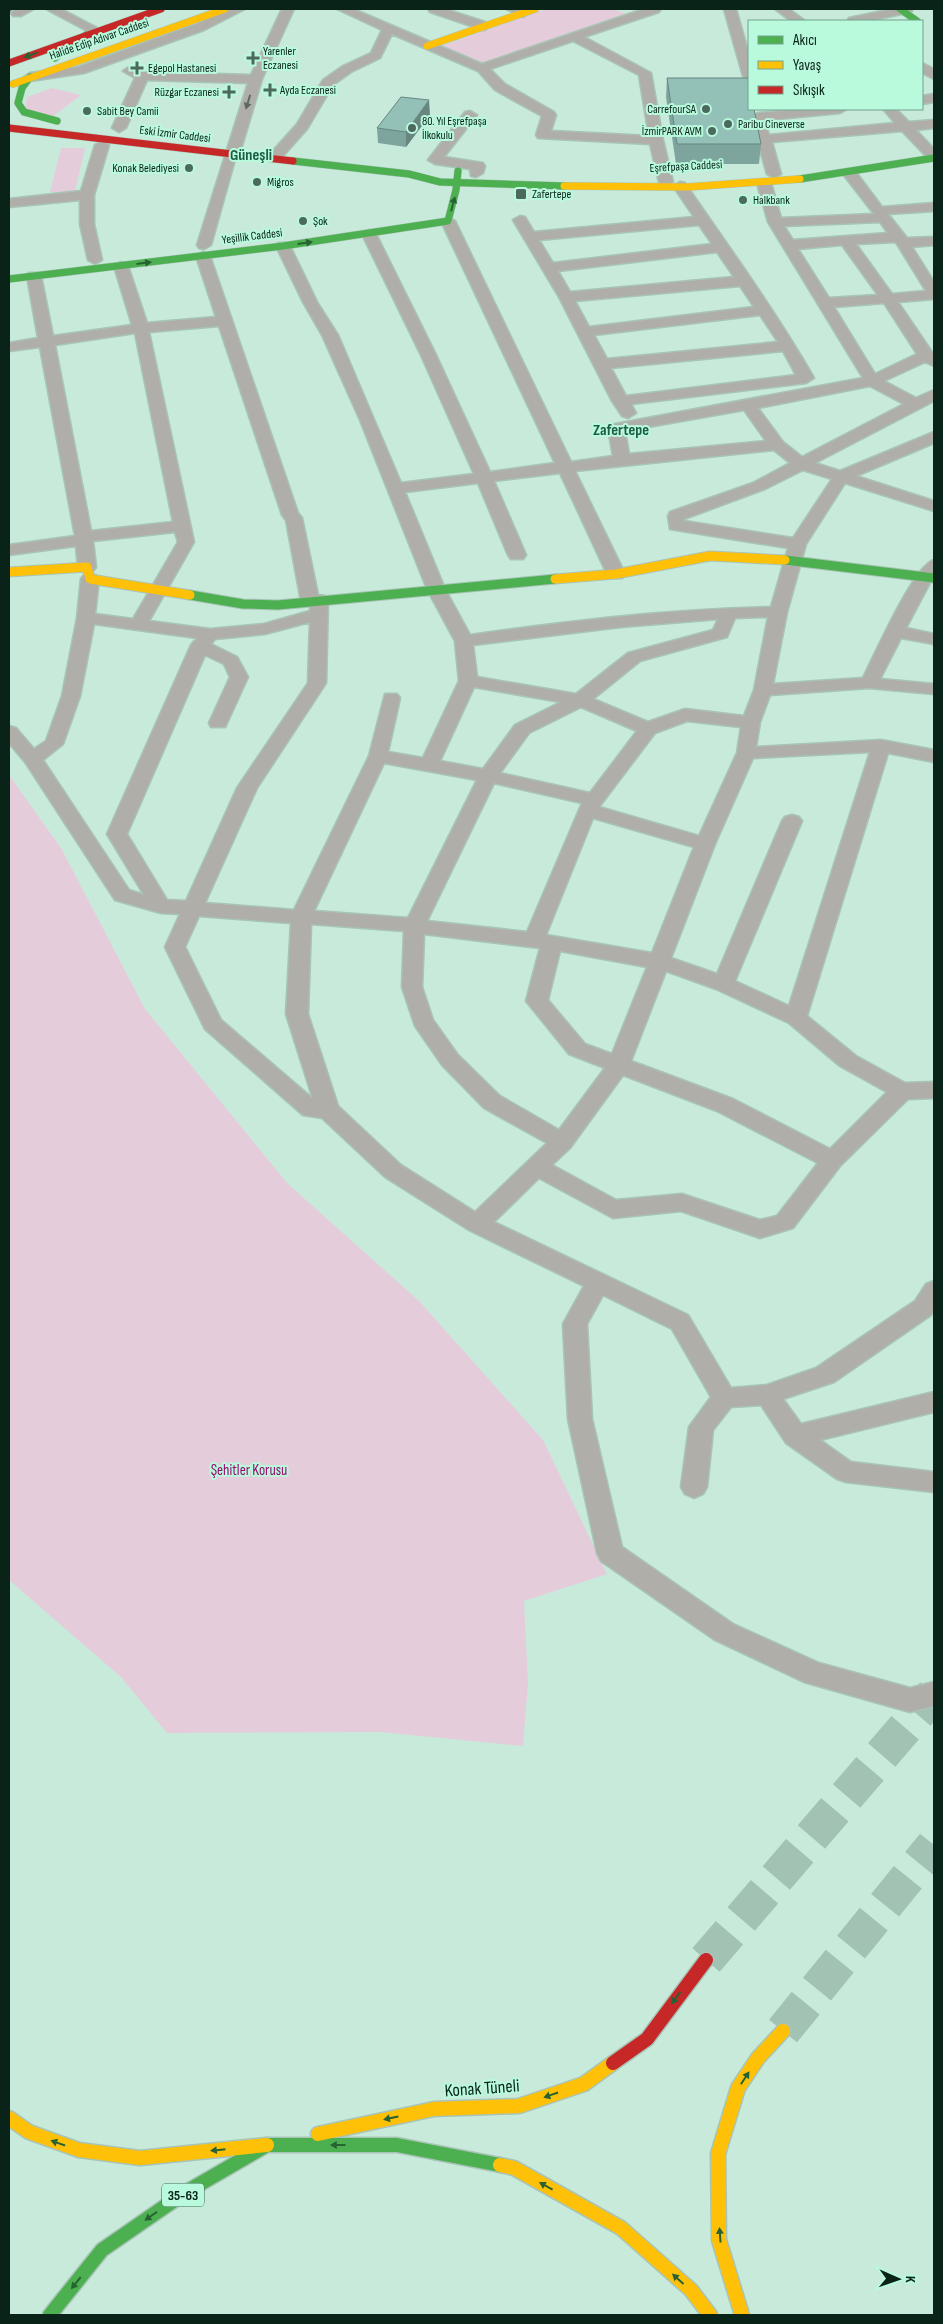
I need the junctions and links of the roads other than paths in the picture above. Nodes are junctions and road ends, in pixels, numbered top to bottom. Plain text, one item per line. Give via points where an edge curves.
1 (52, 9) edge
2 (161, 9) edge
3 (190, 9) edge
4 (225, 9) edge
5 (240, 9) edge
6 (288, 9) edge
7 (326, 9) edge
8 (372, 9) edge
9 (434, 9) edge
10 (536, 9) edge
11 (655, 9) edge
12 (730, 9) edge
13 (781, 9) edge
14 (903, 9) edge
15 (349, 11) edge
16 (517, 11) edge
17 (841, 13) dead end
18 (798, 20) edge
19 (852, 20) edge
20 (857, 20) edge
21 (916, 20) edge
22 (484, 26) junction
23 (389, 29) junction
24 (92, 33) junction
25 (574, 37) junction
26 (427, 46) junction
27 (408, 50) dead end
28 (55, 58) junction
29 (105, 61) junction
30 (9, 63) edge
31 (482, 68) junction
32 (923, 68) edge
33 (748, 71) edge
34 (9, 75) edge
35 (142, 76) junction
36 (30, 77) junction
37 (934, 77) edge
38 (256, 79) junction
39 (9, 86) edge
40 (647, 90) junction
41 (666, 90) edge
42 (17, 108) edge
43 (819, 110) edge
44 (890, 110) edge
45 (757, 113) edge
46 (470, 115) dead end
47 (9, 121) edge
48 (934, 124) edge
49 (904, 127) junction
50 (9, 128) edge
51 (115, 128) joint
52 (9, 136) edge
53 (156, 139) junction
54 (656, 140) junction
55 (764, 140) junction
56 (102, 146) junction
57 (233, 151) junction
58 (216, 152) junction
59 (278, 153) junction
60 (933, 155) edge
61 (476, 173) junction
62 (850, 174) junction
63 (439, 176) junction
64 (458, 177) junction
65 (769, 178) junction
66 (666, 182) junction
67 (680, 186) junction
68 (87, 195) junction
69 (437, 196) dead end
70 (9, 203) edge
71 (934, 207) edge
72 (422, 212) dead end
73 (880, 214) junction
74 (520, 220) dead end
75 (704, 220) junction
76 (448, 221) junction
77 (775, 222) junction
78 (368, 234) junction
79 (530, 238) junction
80 (845, 240) junction
81 (901, 240) junction
82 (934, 241) edge
83 (788, 245) junction
84 (283, 246) junction
85 (722, 247) junction
86 (204, 250) junction
87 (96, 260) junction
88 (121, 266) junction
89 (547, 268) junction
90 (9, 270) edge
91 (34, 276) junction
92 (9, 279) edge
93 (744, 281) junction
94 (934, 294) edge
95 (566, 297) junction
96 (888, 298) junction
97 (826, 303) junction
98 (763, 310) junction
99 (226, 321) junction
100 (141, 328) junction
101 (584, 332) junction
102 (47, 341) junction
103 (788, 346) junction
104 (9, 347) edge
105 (930, 359) edge
106 (602, 364) junction
107 (872, 381) junction
108 (934, 395) edge
109 (620, 401) junction
110 (915, 404) junction
111 (748, 405) junction
112 (634, 423) junction
113 (934, 438) edge
114 (777, 445) junction
115 (622, 460) junction
116 (801, 464) junction
117 (566, 467) junction
118 (842, 476) junction
119 (485, 477) junction
120 (397, 488) junction
121 (934, 506) edge
122 (184, 526) junction
123 (84, 538) junction
124 (9, 550) edge
125 (796, 552) junction
126 (517, 555) dead end
127 (9, 572) edge
128 (89, 573) junction
129 (931, 573) edge
130 (616, 574) junction
131 (436, 589) junction
132 (160, 590) junction
133 (316, 605) junction
134 (729, 612) junction
135 (778, 612) junction
136 (86, 618) junction
137 (138, 625) junction
138 (896, 632) junction
139 (934, 639) edge
140 (205, 640) junction
141 (464, 641) junction
142 (468, 681) junction
143 (869, 683) junction
144 (934, 689) edge
145 (763, 690) junction
146 (391, 698) dead end
147 (580, 700) junction
148 (751, 722) junction
149 (218, 723) dead end
150 (648, 729) junction
151 (9, 732) edge
152 (881, 746) junction
153 (746, 753) junction
154 (378, 756) junction
155 (934, 756) edge
156 (32, 758) junction
157 (429, 765) junction
158 (488, 776) junction
159 (590, 805) junction
160 (792, 821) dead end
161 (705, 844) junction
162 (161, 906) junction
163 (192, 909) junction
164 (300, 917) junction
165 (414, 926) junction
166 (543, 941) junction
167 (660, 962) junction
168 (723, 984) junction
169 (796, 1018) junction
170 (619, 1065) junction
171 (934, 1090) edge
172 (902, 1091) junction
173 (328, 1110) junction
174 (562, 1142) junction
175 (832, 1160) junction
176 (537, 1167) junction
177 (477, 1224) junction
178 (598, 1283) junction
179 (934, 1290) edge
180 (767, 1395) junction
181 (724, 1398) junction
182 (934, 1402) edge
183 (795, 1436) junction
184 (934, 1482) edge
185 (694, 1487) dead end
186 (934, 1694) edge
187 (706, 1960) tunnel mouth
188 (783, 2031) tunnel mouth
189 (9, 2118) edge
190 (267, 2145) junction
191 (50, 2315) edge
192 (710, 2315) edge
193 (742, 2315) edge

1 - 24 street
2 - 24 main road
3 - 28 main road, Halide Edip Adıvar Caddesi
4 - 36 main road, Halide Edip Adıvar Caddesi
5 - 29 street
6 - 38 street
7 - 15 street
8 - 15 street
9 - 22 street
10 - 16 main road
11 - 25 street
12 - 33 street
13 - 18 street
14 - 20 street
14 - 21 main road
15 - 23 street
16 - 22 main road
17 - 19 street
22 - 26 main road
23 - 26 street
23 - 59 street via 383,53 347,69 328,83 302,126
24 - 28 main road
24 -> 30 main road
25 - 31 street
25 - 40 street via 644,73
26 - 27 street
26 - 31 street
28 - 34 main road, Halide Edip Adıvar Caddesi
29 - 35 street
29 - 36 street via 80,70
31 - 54 street via 500,87 549,115 543,135
32 - 37 street
35 - 38 street
35 - 51 street
36 - 39 main road, Halide Edip Adıvar Caddesi
36 - 42 main road via 22,88
38 -> 57 street
39 - 42 main road
40 - 41 street
40 - 54 street
42 - 51 main road via 44,119
43 - 45 street
44 - 49 street
45 - 55 street
46 - 61 street via 435,160 478,166
47 - 53 main road, Eski İzmir Caddesi
48 - 49 street
49 - 55 street
49 - 60 street
50 - 53 main road, Eski İzmir Caddesi
52 - 56 main road
53 - 57 main road, Eski İzmir Caddesi
53 - 58 main road, Eski İzmir Caddesi
54 - 66 street
55 - 65 street
56 - 58 main road
56 - 68 street
57 - 58 main road, Eski İzmir Caddesi
57 - 59 main road, Eski İzmir Caddesi
57 - 63 main road, Eski İzmir Caddesi
57 - 86 street
59 - 63 main road, Eski İzmir Caddesi
60 - 62 main road, Eşrefpaşa Caddesi
60 - 65 main road, Eşrefpaşa Caddesi
61 - 64 main road, Eşrefpaşa Caddesi
61 - 66 main road, Eşrefpaşa Caddesi via 613,183
62 - 65 main road, Eşrefpaşa Caddesi
62 - 73 street
63 - 64 main road, Eski İzmir Caddesi
63 - 69 main road
64 - 67 main road, Eşrefpaşa Caddesi via 608,187
76 -> 64 main road
65 - 66 main road, Eşrefpaşa Caddesi
65 - 67 main road, Eşrefpaşa Caddesi
65 - 77 street
67 - 75 street
68 - 70 street
68 - 87 street via 87,224
71 - 73 street
72 - 86 main road, Yeşillik Caddesi via 395,220
73 - 77 street
73 - 81 street
74 - 79 street
75 - 79 street
75 - 85 street
76 - 78 main road, Yeşillik Caddesi
76 - 117 street
77 - 83 street
84 -> 78 main road, Yeşillik Caddesi
78 - 119 street via 426,346
79 - 89 street
80 - 81 street
80 - 83 street
80 - 96 street
81 - 82 street
81 - 94 street
83 - 97 street
84 - 86 main road, Yeşillik Caddesi
84 - 120 street via 330,335
85 - 89 street
85 - 93 street
86 - 87 main road, Yeşillik Caddesi
88 -> 86 main road, Yeşillik Caddesi
86 - 99 street
87 - 90 main road, Yeşillik Caddesi
88 - 91 main road, Yeşillik Caddesi
88 - 100 street
89 - 95 street
91 - 92 main road, Yeşillik Caddesi
91 - 102 street
93 - 95 street
93 - 98 street
94 - 96 street
95 - 101 street
96 - 97 street
96 - 105 street
97 - 107 street
98 - 101 street
98 - 103 street
99 - 100 street
99 - 133 street via 290,515 294,518
100 - 102 street
100 - 122 street
101 - 106 street
102 - 104 street
102 - 123 street
103 - 106 street
103 - 109 street via 806,378
105 - 107 street
106 - 109 street
107 - 110 street
107 - 111 street
108 - 110 street
109 - 112 street
110 - 116 street
111 - 112 street
111 - 114 street
112 - 115 street via 616,428
113 - 118 street
114 - 115 street
114 - 116 street
115 - 117 street
116 - 118 street
116 - 125 street via 759,486 676,516 676,525
117 - 119 street
117 - 130 street
118 - 121 street
118 - 125 street
119 - 120 street
119 - 126 street
120 - 131 street
122 - 123 street
122 - 132 street via 186,542
123 - 124 street
123 - 128 street
125 - 129 main road
125 - 130 main road via 710,556
125 - 135 street
127 - 128 main road
128 - 132 main road
128 - 136 street
129 - 138 street
130 - 131 main road
131 - 133 main road
131 - 141 street
132 - 133 main road via 243,604
132 - 137 street
133 - 140 street via 265,629
133 - 163 street via 317,683 247,788
134 - 135 street
134 - 141 street via 577,625
134 - 147 street via 721,633 634,657
135 - 145 street
136 - 137 street
136 - 156 street via 71,696 54,744
137 - 140 street
138 - 139 street
138 - 143 street
140 - 149 street via 231,661 238,677
140 - 162 street via 117,834
141 - 142 street
142 - 147 street
142 - 157 street
143 - 144 street
143 - 145 street
145 - 148 street
146 - 154 street
147 - 150 street
147 - 158 street via 522,729
148 - 150 street via 685,715
148 - 153 street
150 - 159 street
151 - 156 street
152 - 153 street
152 - 155 street
152 - 169 street
153 - 161 street
154 - 157 street
154 - 164 street
156 - 162 street via 122,895
157 - 158 street
158 - 159 street
158 - 165 street
159 - 161 street
159 - 166 street
160 - 168 street
161 - 167 street
162 - 163 street
163 - 164 street
163 - 173 street via 175,947 213,1024 311,1109
164 - 165 street
164 - 173 street via 297,1014
165 - 166 street
165 - 174 street via 412,987 422,1021 450,1060 492,1102
166 - 167 street
166 - 170 street via 537,1001 577,1049
167 - 168 street
167 - 170 street
168 - 169 street
169 - 172 street via 848,1061
170 - 174 street
170 - 175 street via 725,1105
171 - 172 street
172 - 175 street
173 - 177 street via 393,1171
174 - 176 street
175 - 176 street via 784,1222 760,1229 682,1202 613,1209
176 - 177 street
177 - 178 street
178 - 181 street via 680,1322
178 - 186 street via 575,1324 580,1419 610,1553 724,1632 814,1674 910,1700
179 - 180 street via 923,1308 824,1375
180 - 181 street
180 - 183 street
181 - 185 street via 701,1427
182 - 183 street
183 - 184 street via 846,1472
187 -> 190 main road, Konak Tüneli via 647,2039 584,2084 519,2106 434,2109
193 -> 188 main road via 719,2240 718,2154 738,2088 758,2058
190 -> 189 main road via 140,2158 79,2150 29,2132
190 -> 191 main road, 35-63 via 186,2192 102,2250
192 -> 190 main road via 691,2290 621,2228 514,2168 398,2145

